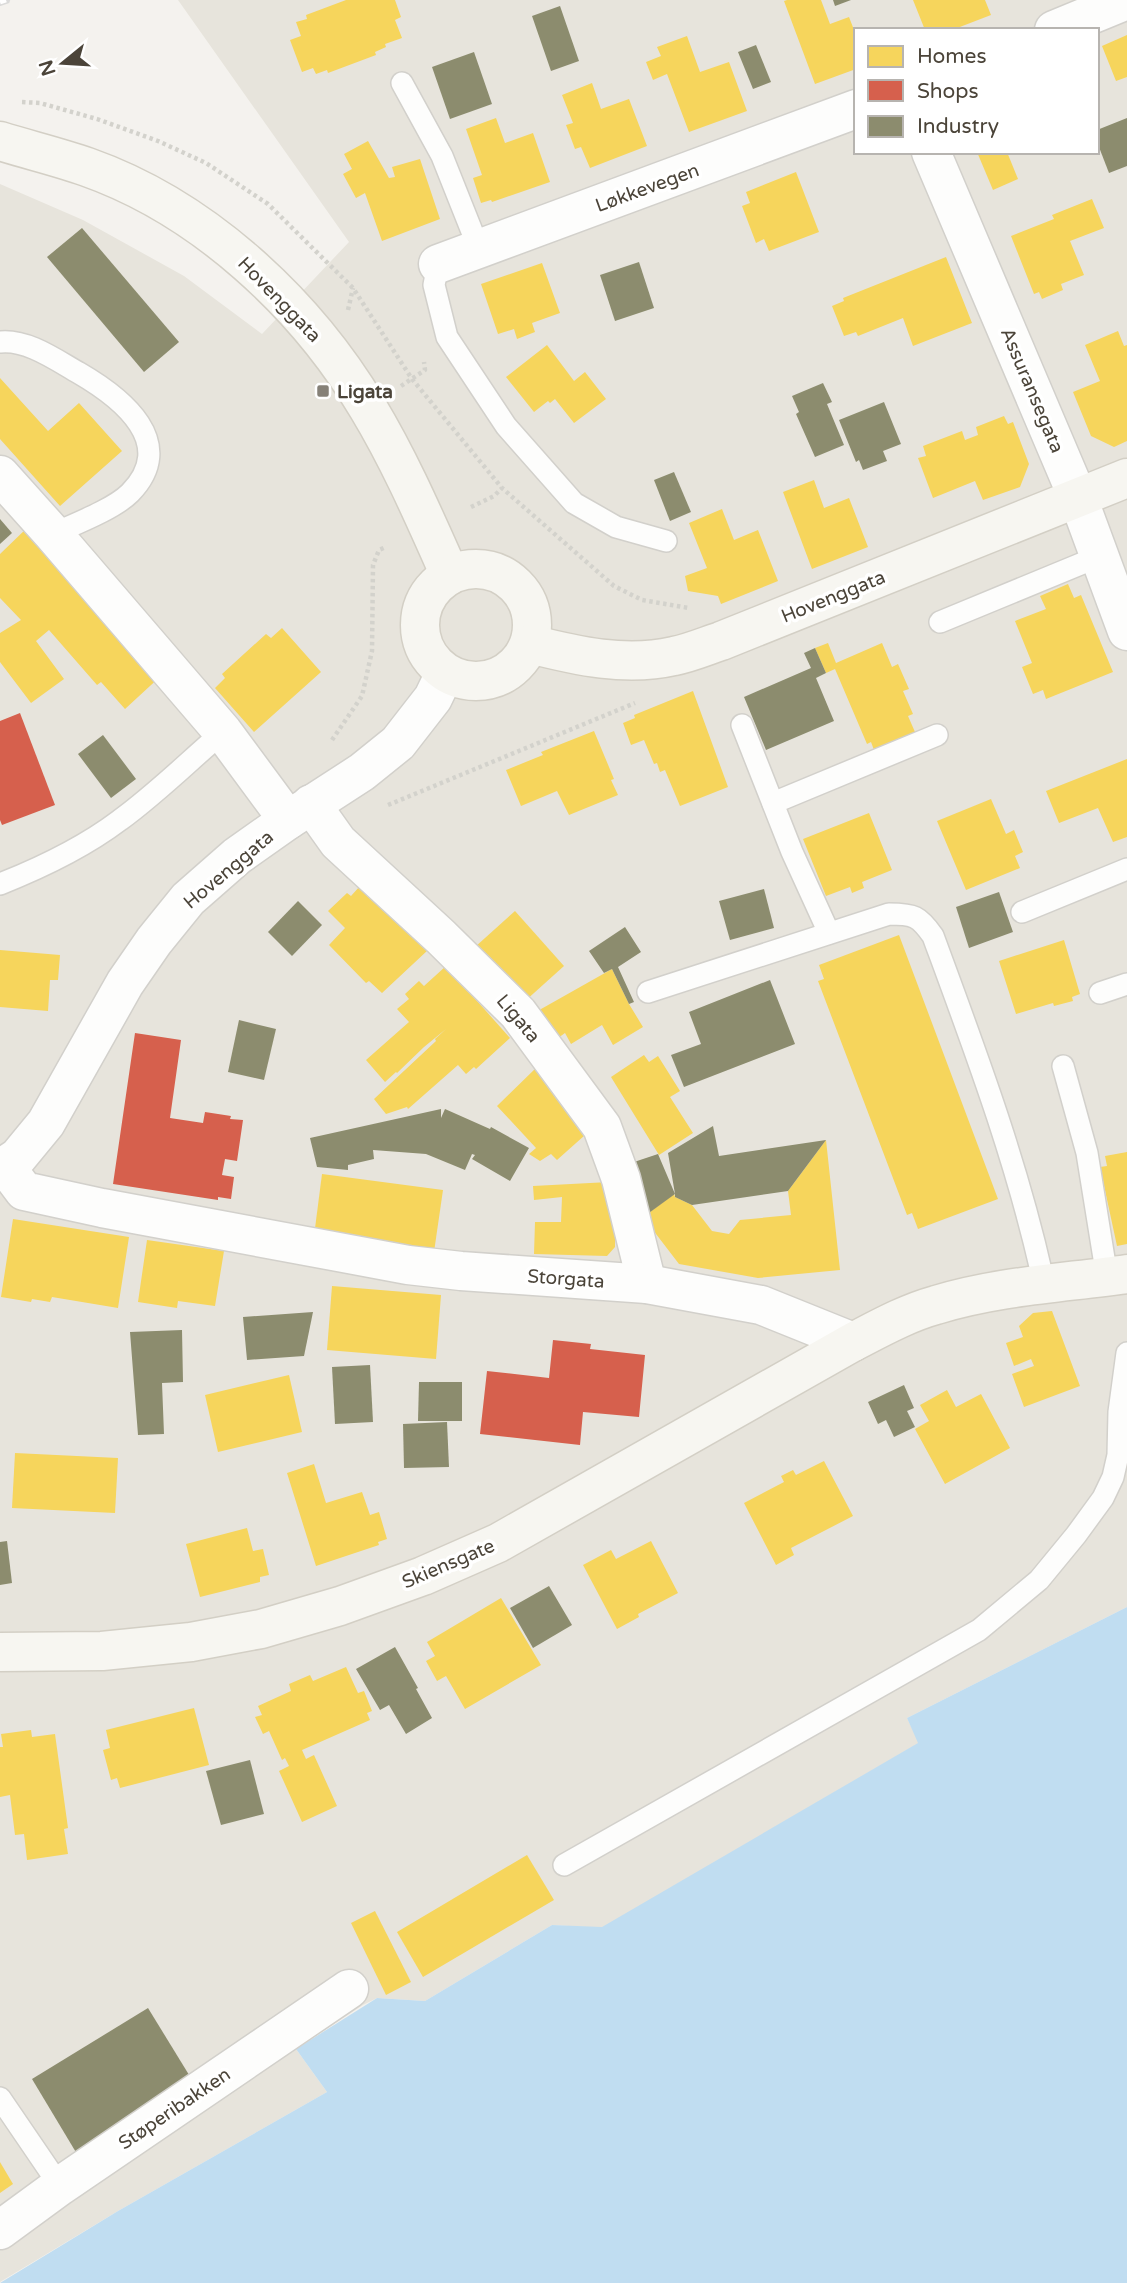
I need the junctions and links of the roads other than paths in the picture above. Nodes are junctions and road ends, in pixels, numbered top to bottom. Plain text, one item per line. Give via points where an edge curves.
1 (1127, 0) edge
2 (1060, 28) edge
3 (402, 83) dead end
4 (854, 110) edge
5 (0, 141) edge
6 (932, 154) edge
7 (479, 249) junction
8 (438, 264) joint
9 (0, 342) edge
10 (0, 475) edge
11 (1127, 478) edge
12 (1078, 498) junction
13 (53, 534) junction
14 (666, 541) dead end
15 (1100, 556) junction
16 (450, 575) junction
17 (940, 622) dead end
18 (1127, 631) edge
19 (530, 644) junction
20 (445, 673) junction
21 (742, 725) dead end
22 (223, 732) junction
23 (937, 735) dead end
24 (773, 803) junction
25 (300, 812) junction
26 (1127, 869) edge
27 (0, 884) edge
28 (1022, 912) dead end
29 (829, 933) junction
30 (1127, 984) edge
31 (648, 992) dead end
32 (1100, 993) dead end
33 (1063, 1066) dead end
34 (3, 1168) edge
35 (1117, 1275) edge
36 (647, 1284) junction
37 (1044, 1284) junction
38 (853, 1342) junction
39 (1127, 1353) edge
40 (1120, 1477) edge
41 (0, 1652) edge
42 (564, 1865) dead end
43 (349, 1989) dead end
44 (0, 2098) edge
45 (60, 2186) junction
46 (0, 2230) edge

1 - 2 street
3 - 7 lane via 442,156
4 - 7 street, Løkkevegen
5 - 16 street, Hovenggata via 88,167 141,191 194,221 245,260 322,342 367,406
6 - 12 street, Assuransegata
7 - 8 street, Løkkevegen
8 - 14 lane via 434,285 447,337 506,426 574,503 616,527
9 - 13 lane via 13,341 49,356 106,388 145,430 149,449 145,472 129,494
10 - 13 street, Ligata
11 - 12 street, Hovenggata
12 - 15 street, Assuransegata
12 - 19 street, Hovenggata via 674,656 596,659
13 - 22 street, Ligata
15 - 17 lane
15 - 18 street, Assuransegata
16 - 19 street via 483,569 513,583 531,611
16 - 20 street via 426,598 419,631 432,662
19 - 20 street via 510,671 495,679 460,680
20 - 25 street, Hovenggata via 433,698 398,744
21 - 24 lane
22 - 25 street, Ligata
22 - 27 lane via 120,820 51,862
23 - 24 lane
24 - 29 lane
25 - 34 street, Hovenggata via 237,856 188,899 125,983 46,1123
25 - 36 street, Ligata via 338,842 518,1013 602,1127 621,1179
26 - 28 lane
29 - 31 lane
29 - 37 lane via 889,914 909,914 922,920 933,936 993,1100
30 - 32 lane
33 - 35 lane
34 - 36 street, Storgata via 24,1191 40,1195 408,1265
35 - 37 street
36 - 38 street, Storgata via 761,1305
37 - 38 street via 934,1305
38 - 41 street, Skiensgate via 498,1543 423,1576 261,1629 191,1642 102,1651
39 - 40 lane via 1119,1412
40 - 42 lane via 1039,1580 979,1630
43 - 45 street, Støperibakken
44 - 45 lane
45 - 46 street, Støperibakken

